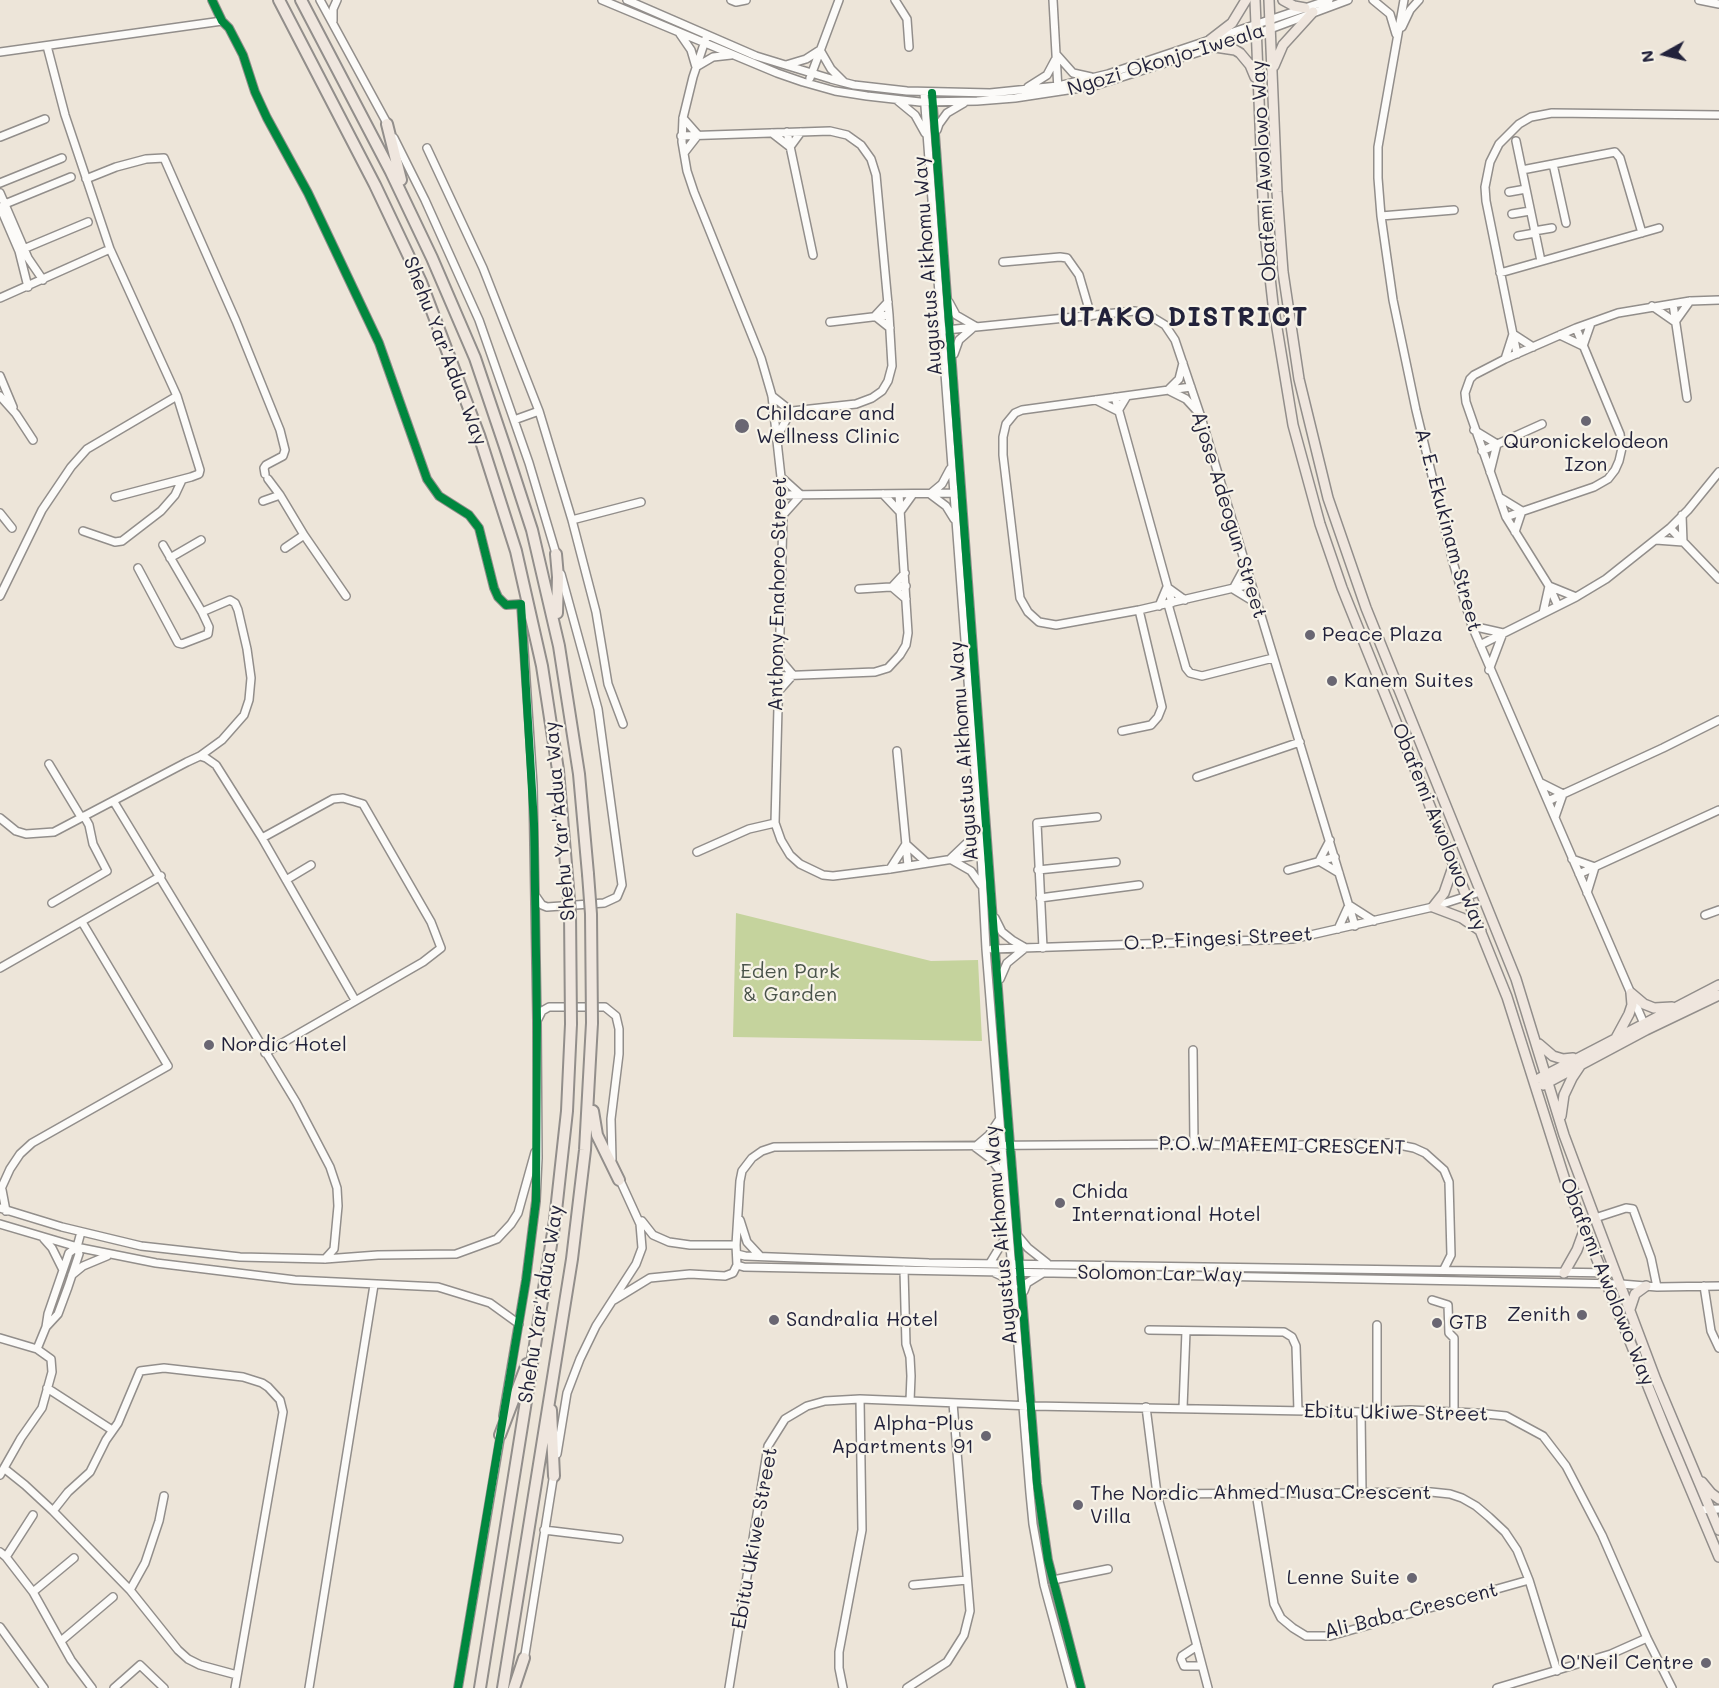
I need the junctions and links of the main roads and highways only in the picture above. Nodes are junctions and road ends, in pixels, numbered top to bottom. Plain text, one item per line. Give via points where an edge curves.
1 (279, 0) edge
2 (301, 0) edge
3 (1245, 0) edge
4 (1255, 0) edge
5 (1269, 0) edge
6 (1283, 0) edge
7 (1272, 72) junction
8 (1258, 85) junction
9 (387, 124) road end
10 (411, 215) junction
11 (516, 551) junction
12 (556, 554) road end
13 (521, 604) road end
14 (559, 646) junction
15 (1454, 864) junction
16 (1482, 932) junction
17 (1719, 985) edge
18 (1719, 995) edge
19 (1675, 1007) junction
20 (1645, 1027) junction
21 (1616, 1038) junction
22 (1536, 1040) junction
23 (590, 1057) junction
24 (1580, 1061) junction
25 (1547, 1079) junction
26 (1534, 1085) junction
27 (1560, 1122) junction
28 (620, 1180) road end
29 (1585, 1228) junction
30 (1564, 1273) road end
31 (1646, 1286) road end
32 (1630, 1310) junction
33 (536, 1341) junction
34 (554, 1361) junction
35 (500, 1435) road end
36 (1692, 1467) junction
37 (554, 1476) road end
38 (1719, 1500) edge
39 (1712, 1507) edge
40 (1719, 1530) edge
41 (1719, 1557) edge
42 (524, 1658) road end
43 (480, 1688) edge
44 (503, 1688) edge
45 (514, 1688) edge

1 - 11 highway, Shehu Yar'Adua Way via 421,282 479,435
2 - 10 highway, Shehu Yar'Adua Way
3 - 8 main road via 1232,23 1213,43 1240,53
4 - 8 main road, Obafemi Awolowo Way
5 - 7 main road, Obafemi Awolowo Way
6 - 7 main road via 1309,10 1283,45
7 - 22 main road, Obafemi Awolowo Way via 1284,280 1299,379 1318,462 1366,608 1512,969
8 - 15 main road, Obafemi Awolowo Way via 1267,253 1293,425 1342,588
9 - 10 highway
10 - 14 highway, Shehu Yar'Adua Way via 454,306 495,414 532,530
11 - 13 highway
11 - 33 highway, Shehu Yar'Adua Way, bridge via 550,713 570,912 567,1111
12 - 14 highway
14 - 23 highway, Shehu Yar'Adua Way, bridge via 579,774 588,874
15 - 16 main road, Obafemi Awolowo Way
15 - 16 main road via 1444,893 1433,907 1462,918
16 - 26 main road, Obafemi Awolowo Way
17 - 19 main road
18 - 20 main road
19 - 20 main road
19 - 21 main road via 1654,1008 1631,993 1629,1014
20 - 21 main road
20 - 24 main road
21 - 24 main road
22 - 24 main road via 1553,1056
22 - 25 main road, Obafemi Awolowo Way
23 - 28 highway via 594,1125
23 - 34 highway, Shehu Yar'Adua Way via 578,1210
24 - 25 main road
24 - 27 main road via 1564,1095
25 - 26 main road
25 - 27 main road, Obafemi Awolowo Way
26 - 29 main road, Obafemi Awolowo Way
27 - 32 main road, Obafemi Awolowo Way
29 - 30 main road
29 - 41 main road, Obafemi Awolowo Way
31 - 32 main road via 1635,1294
32 - 36 main road, Obafemi Awolowo Way
33 - 35 highway
33 - 43 highway, Shehu Yar'Adua Way
34 - 37 highway
34 - 44 highway, Shehu Yar'Adua Way
36 - 38 main road
36 - 39 main road, Obafemi Awolowo Way
39 - 40 main road, Obafemi Awolowo Way
42 - 45 highway

